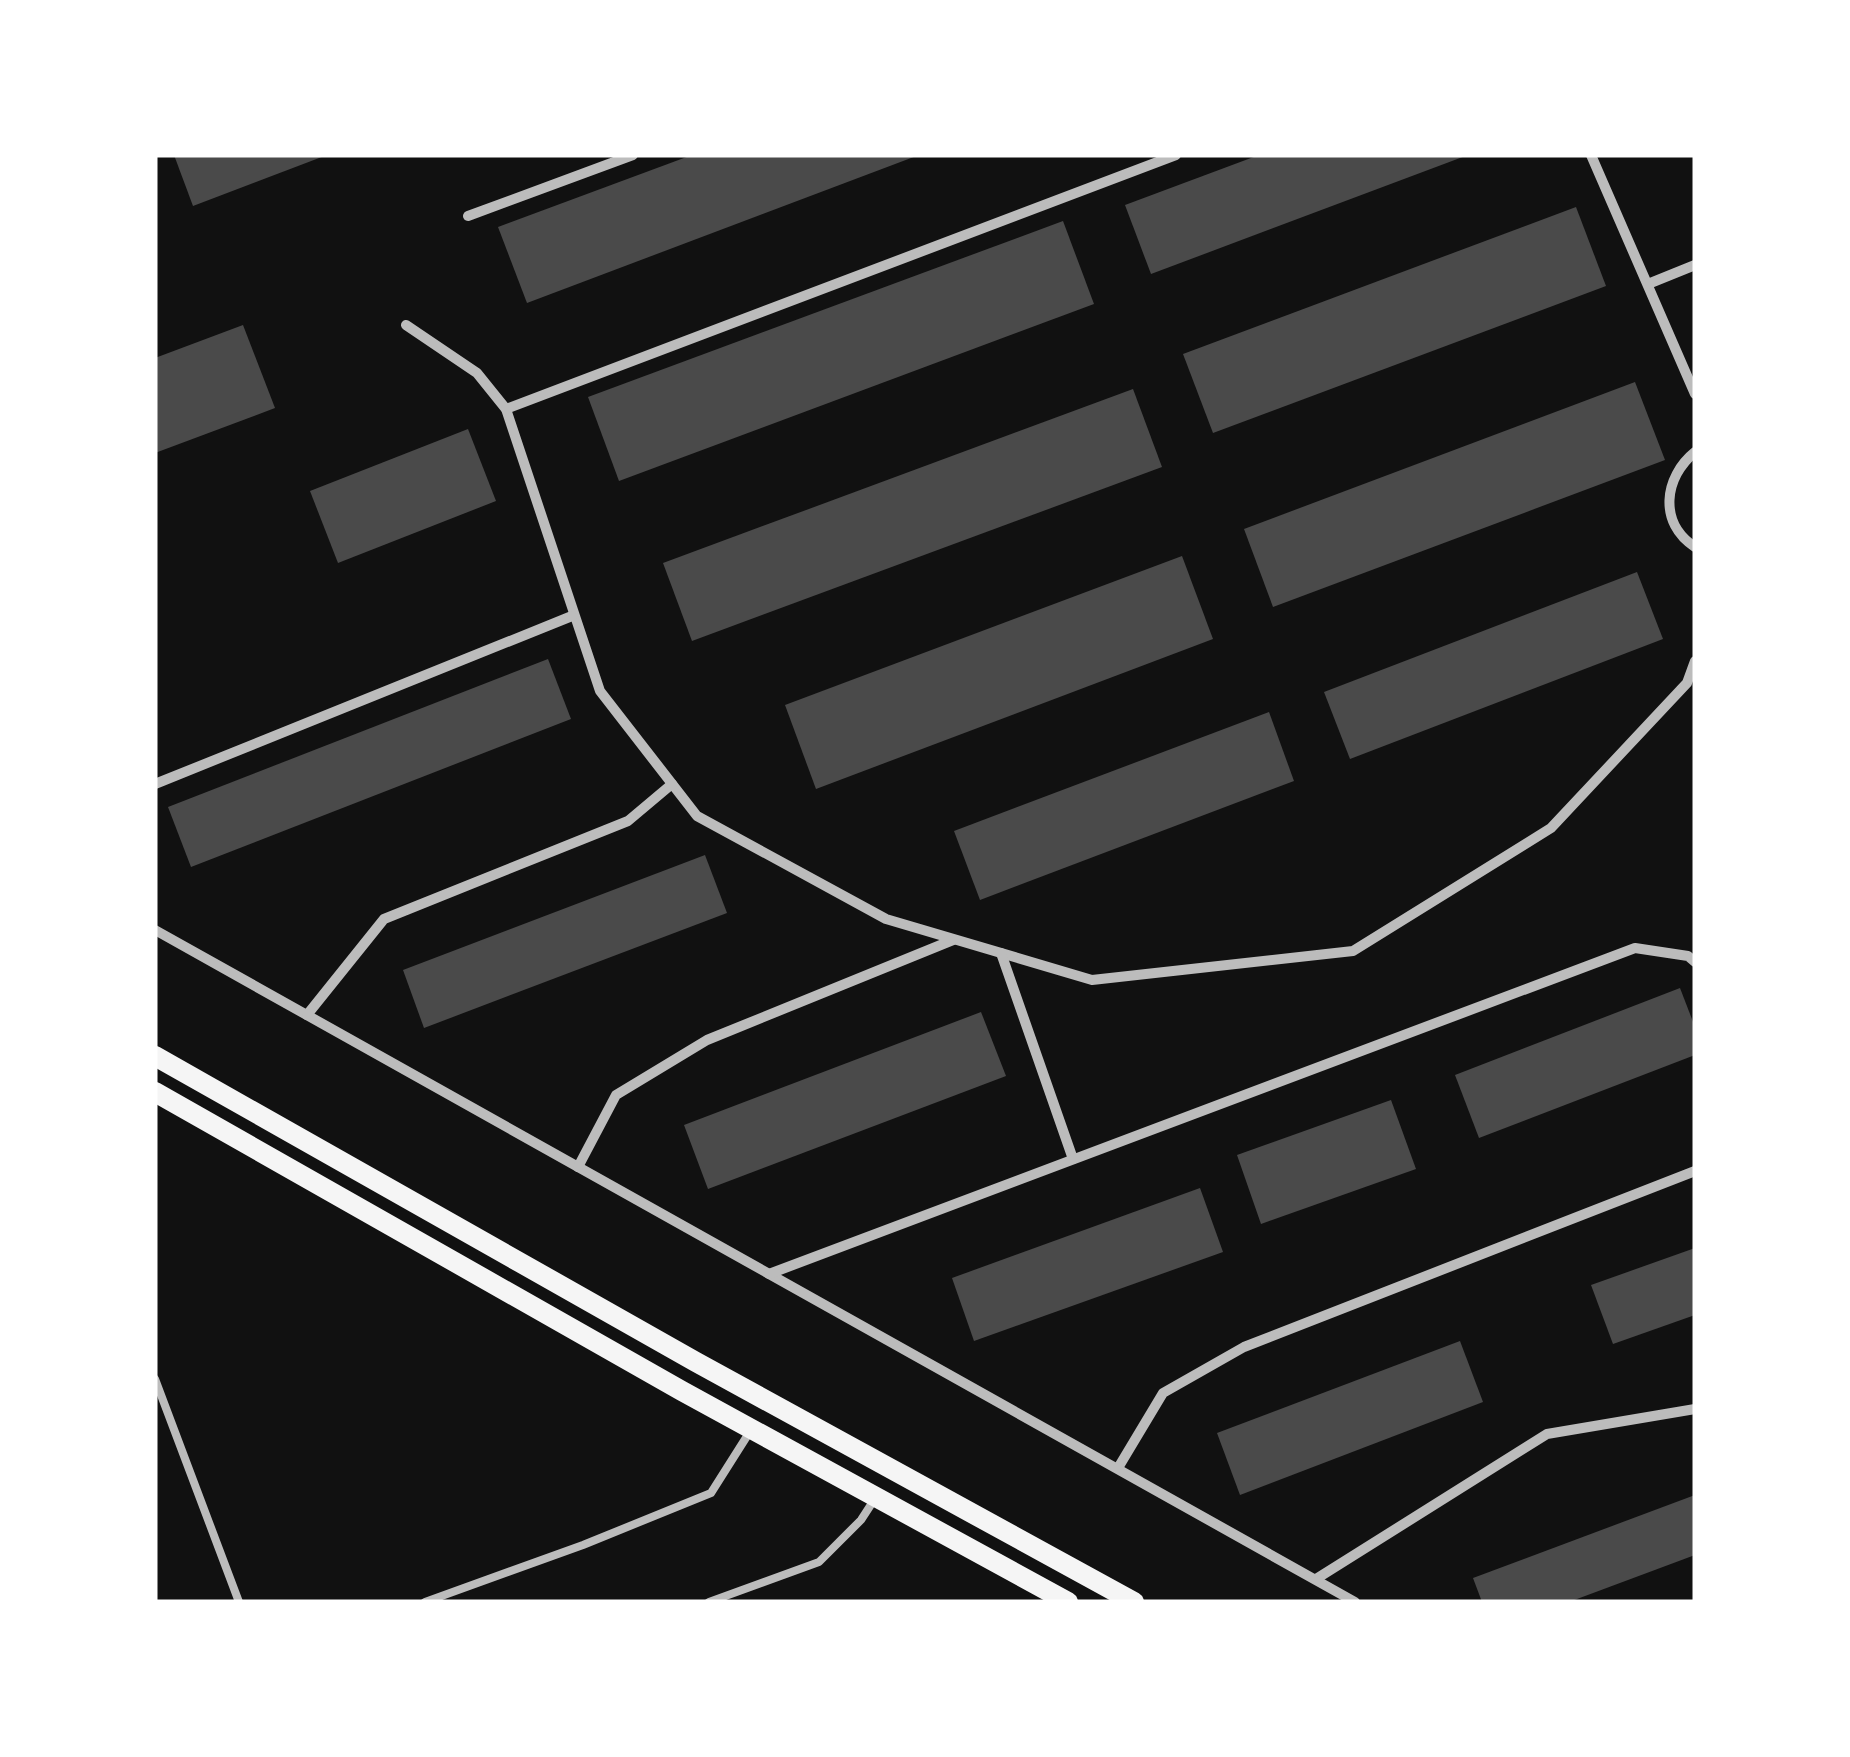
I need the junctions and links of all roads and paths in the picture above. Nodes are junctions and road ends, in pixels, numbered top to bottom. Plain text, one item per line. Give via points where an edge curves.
1 (633, 155) edge
2 (1176, 155) edge
3 (1591, 155) edge
4 (468, 216) dead end
5 (1695, 265) edge
6 (1648, 284) junction
7 (406, 325) dead end
8 (1695, 394) edge
9 (506, 409) junction
10 (1695, 452) edge
11 (1695, 546) edge
12 (572, 616) junction
13 (1695, 661) edge
14 (155, 784) edge
15 (672, 784) junction
16 (155, 930) edge
17 (955, 939) junction
18 (1001, 954) junction
19 (1695, 962) edge
20 (307, 1016) junction
21 (155, 1056) edge
22 (155, 1092) edge
23 (1073, 1159) junction
24 (578, 1167) junction
25 (1695, 1171) edge
26 (769, 1274) junction
27 (155, 1379) edge
28 (1695, 1409) edge
29 (752, 1428) junction
30 (1118, 1468) junction
31 (876, 1497) junction
32 (1316, 1579) junction
33 (239, 1602) edge
34 (425, 1602) edge
35 (709, 1602) edge
36 (1068, 1602) edge
37 (1134, 1602) edge
38 (1355, 1602) edge

1 - 4 street
2 - 9 street
3 - 6 street
5 - 6 street
6 - 8 street
7 - 9 street via 477,374
9 - 12 street
10 - 11 street via 1672,478 1668,501 1672,520
12 - 14 street
12 - 15 street via 600,692
13 - 18 street via 1687,683 1551,828 1353,951 1092,980
15 - 17 street via 697,816 886,920
15 - 20 street via 628,821 384,919
16 - 20 street
17 - 18 street
17 - 24 street via 706,1040 616,1095
18 - 23 street
19 - 23 street via 1635,948
20 - 24 street
21 - 37 main road
22 - 29 main road
23 - 26 street
24 - 26 street
25 - 30 street via 1244,1347 1163,1394
26 - 30 street
27 - 33 lane
28 - 32 street via 1547,1434
29 - 31 main road
29 - 34 lane via 712,1493
30 - 32 street
31 - 35 lane via 820,1562
31 - 36 main road
32 - 38 street

